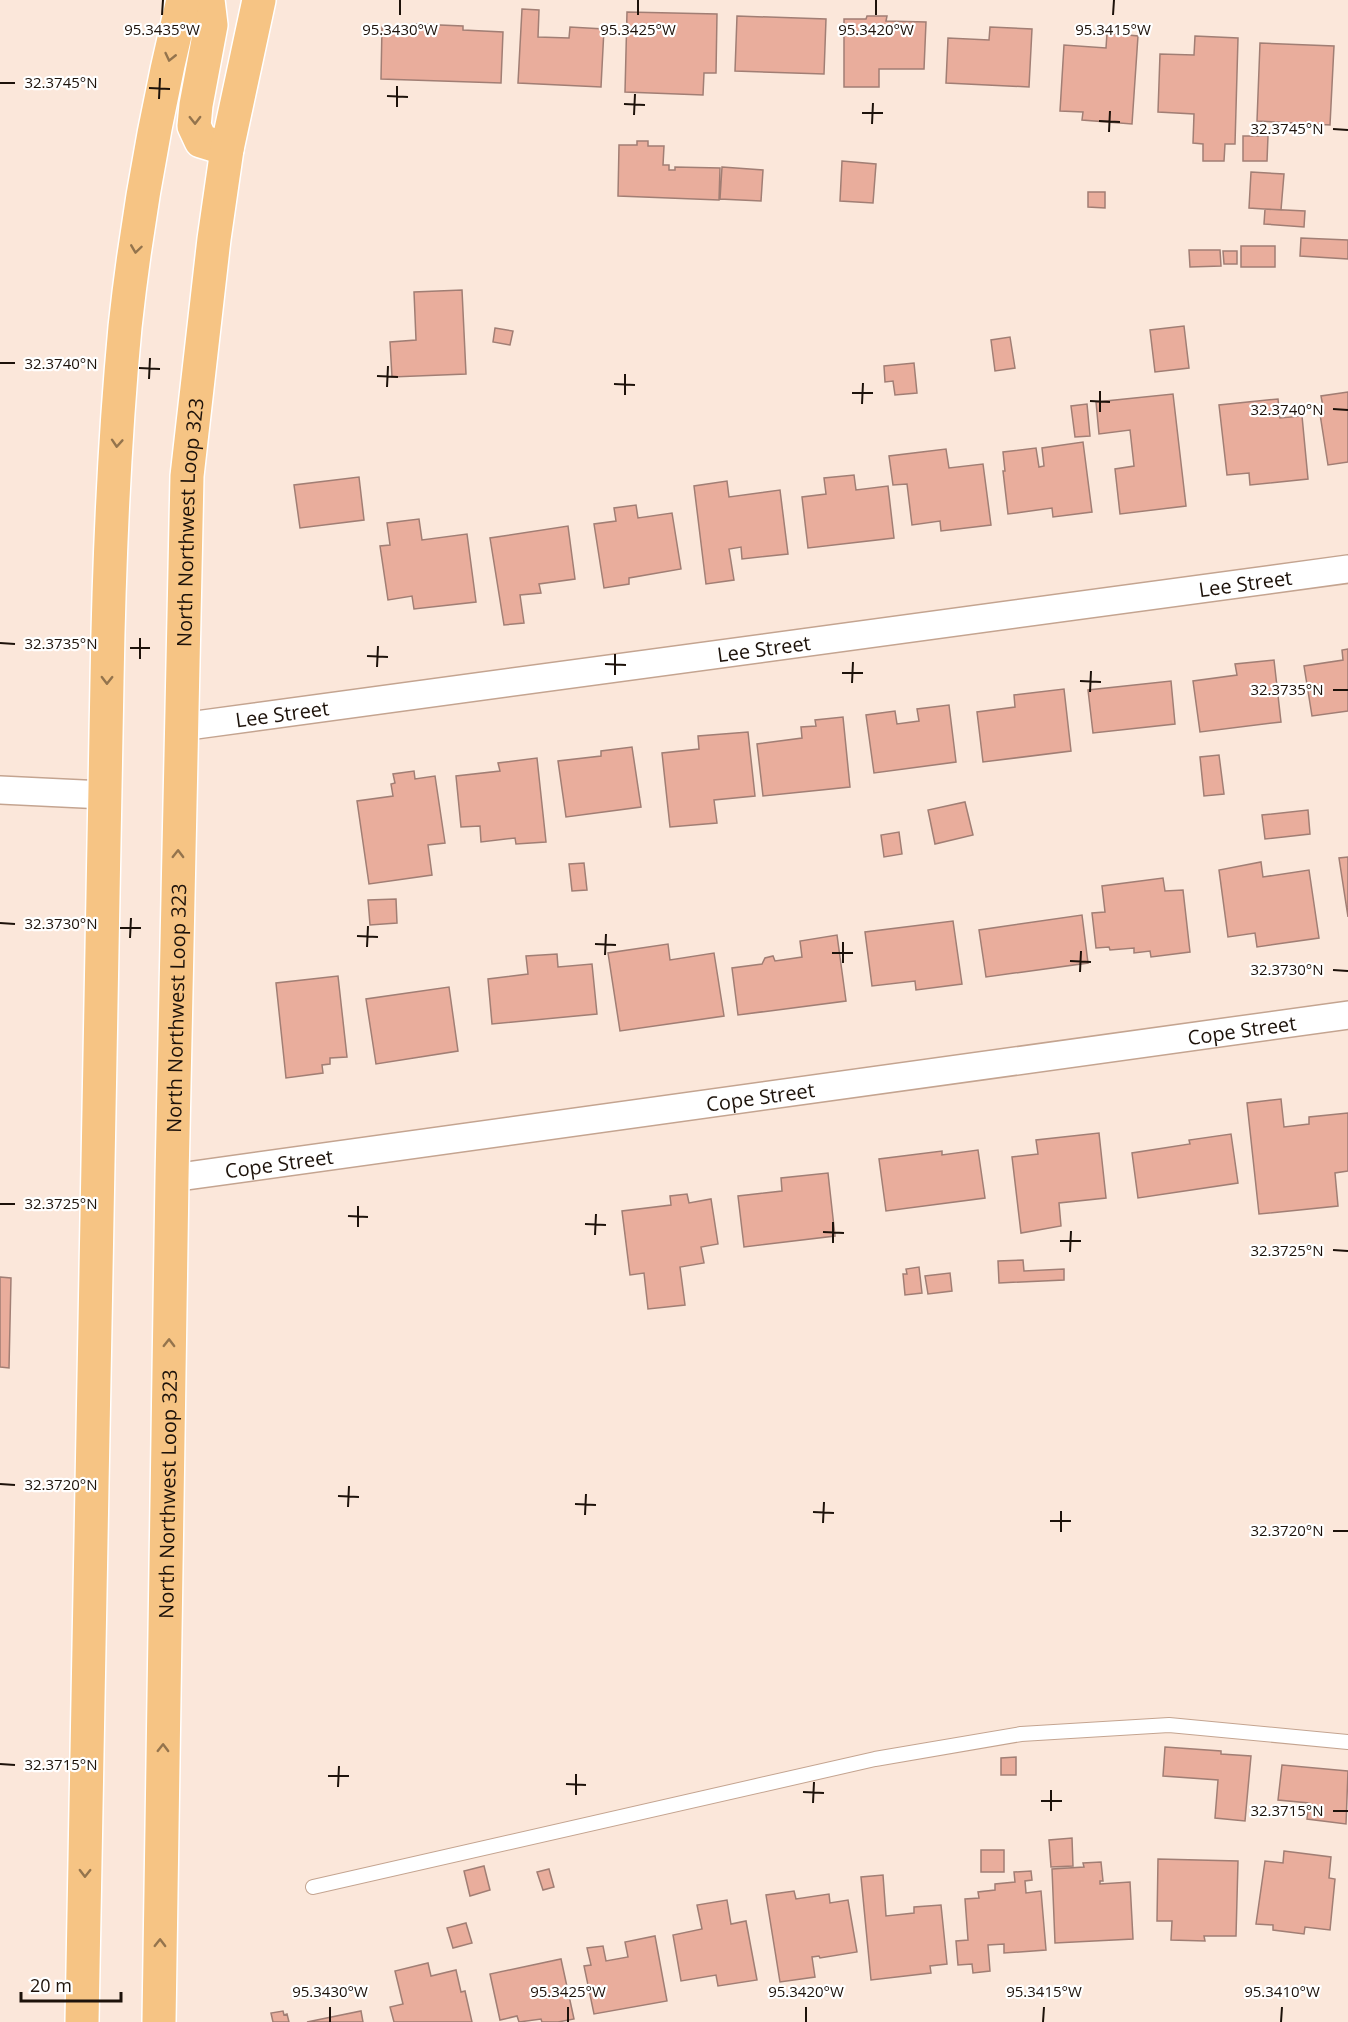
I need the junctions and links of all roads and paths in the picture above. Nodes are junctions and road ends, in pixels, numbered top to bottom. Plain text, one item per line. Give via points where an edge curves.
1 (183, 0) edge
2 (208, 0) edge
3 (259, 0) edge
4 (227, 149) junction
5 (1348, 568) edge
6 (180, 727) junction
7 (0, 790) edge
8 (104, 795) junction
9 (1348, 1015) edge
10 (172, 1178) junction
11 (1348, 1742) edge
12 (313, 1887) dead end
13 (82, 2022) edge
14 (159, 2022) edge

1 -> 8 highway via 155,130 126,326 113,486
2 -> 4 highway via 211,25 194,126 201,141
3 - 4 highway, North Northwest Loop 323
4 - 6 highway, North Northwest Loop 323 via 187,476
5 - 6 street, Lee Street
10 -> 6 highway, North Northwest Loop 323
7 - 8 street
8 -> 13 highway
9 - 10 street, Cope Street
14 -> 10 highway, North Northwest Loop 323
11 - 12 lane via 1169,1725 1021,1734 875,1759

